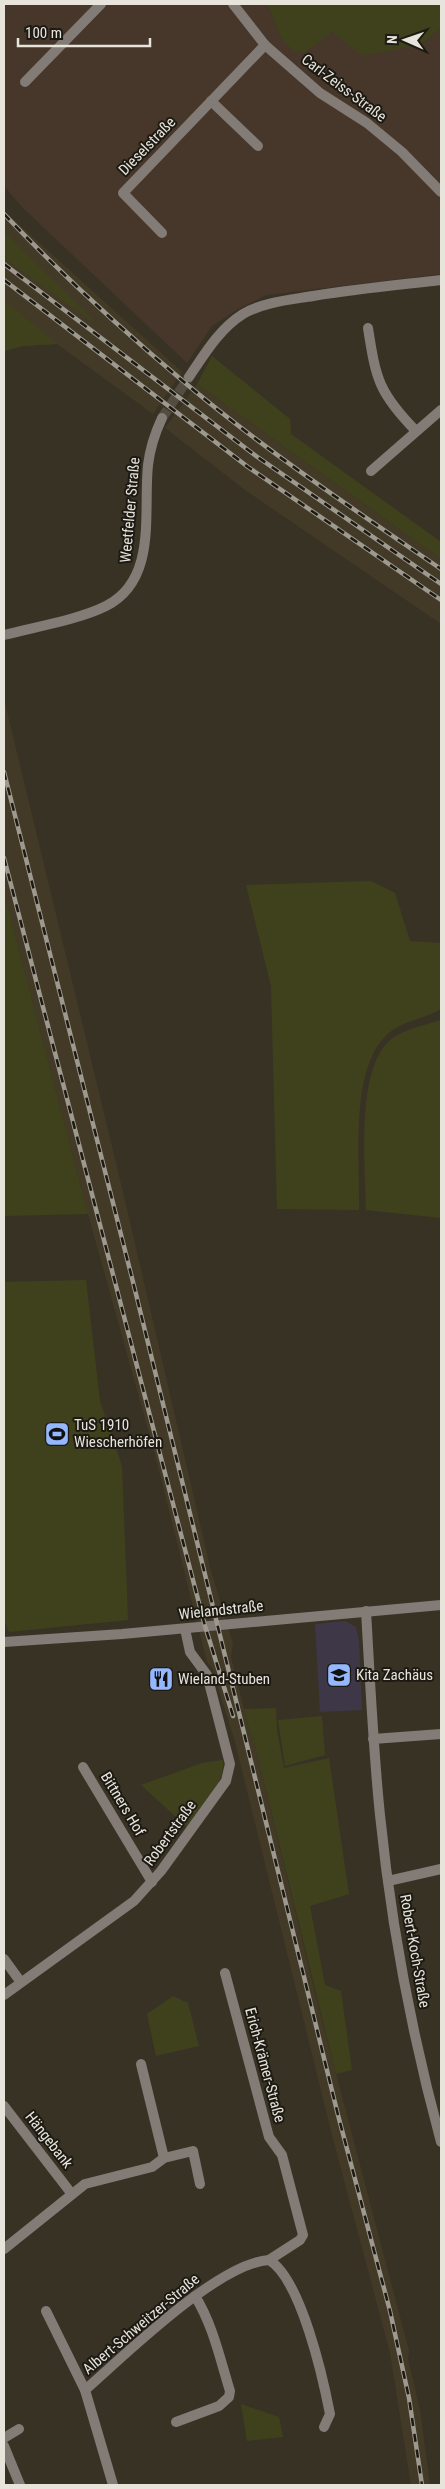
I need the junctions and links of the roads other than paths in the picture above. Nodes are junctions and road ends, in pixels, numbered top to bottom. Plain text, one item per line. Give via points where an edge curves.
1 (101, 4) edge
2 (233, 4) edge
3 (265, 45) junction
4 (25, 82) dead end
5 (211, 101) junction
6 (258, 146) dead end
7 (441, 192) edge
8 (162, 233) dead end
9 (441, 280) edge
10 (368, 328) dead end
11 (189, 377) tunnel mouth
12 (441, 410) edge
13 (162, 418) tunnel mouth
14 (416, 431) junction
15 (371, 471) dead end
16 (4, 635) edge
17 (441, 1605) edge
18 (366, 1611) junction
19 (185, 1629) junction
20 (4, 1642) edge
21 (441, 1734) edge
22 (373, 1739) junction
23 (83, 1767) dead end
24 (441, 1869) edge
25 (388, 1881) junction
26 (152, 1882) junction
27 (4, 1959) edge
28 (225, 1973) dead end
29 (20, 1981) junction
30 (4, 1995) edge
31 (141, 2064) dead end
32 (4, 2106) edge
33 (441, 2142) edge
34 (164, 2158) junction
35 (200, 2184) dead end
36 (71, 2193) junction
37 (4, 2249) edge
38 (269, 2260) junction
39 (195, 2296) junction
40 (46, 2311) dead end
41 (85, 2390) junction
42 (176, 2422) dead end
43 (324, 2427) dead end
44 (19, 2429) dead end
45 (4, 2438) edge
46 (4, 2446) edge
47 (20, 2485) edge
48 (113, 2485) edge

1 - 4 street
2 - 3 street, Carl-Zeiss-Straße
3 - 5 street, Dieselstraße
3 - 7 street, Carl-Zeiss-Straße via 320,93 367,123 402,152
5 - 6 street
5 - 8 street, Dieselstraße via 123,193
9 - 11 street via 338,292 259,307 221,332
10 - 14 street via 377,378 394,410
12 - 14 street
13 - 16 street, Weetfelder Straße via 148,462 143,558 131,584 116,600 96,610
14 - 15 street
17 - 18 street, Wielandstraße
18 - 19 street, Wielandstraße
18 - 22 street, Robert-Koch-Straße
19 - 20 street, Wielandstraße
19 - 26 street, Robertstraße via 190,1652 207,1675 230,1773
21 - 22 street
22 - 25 street, Robert-Koch-Straße
23 - 26 street, Bittners Hof
24 - 25 street, Robert-Koch-Straße
25 - 33 street, Robert-Koch-Straße via 412,2020
26 - 29 street, Robertstraße via 127,1906
27 - 29 street
28 - 38 street, Erich-Krämer-Straße via 269,2137 282,2155 303,2235
29 - 30 street, Robertstraße
31 - 34 street
32 - 36 street, Hängebank
34 - 35 street via 193,2152
34 - 36 street via 152,2167 85,2184
36 - 37 street
38 - 39 street, Albert-Schweitzer-Straße via 254,2262
38 - 43 street via 281,2271 308,2329 330,2414
39 - 41 street, Albert-Schweitzer-Straße
39 - 42 street via 216,2341 230,2391 229,2397 219,2406
40 - 41 street
41 - 48 street
44 - 45 street
46 - 47 street

